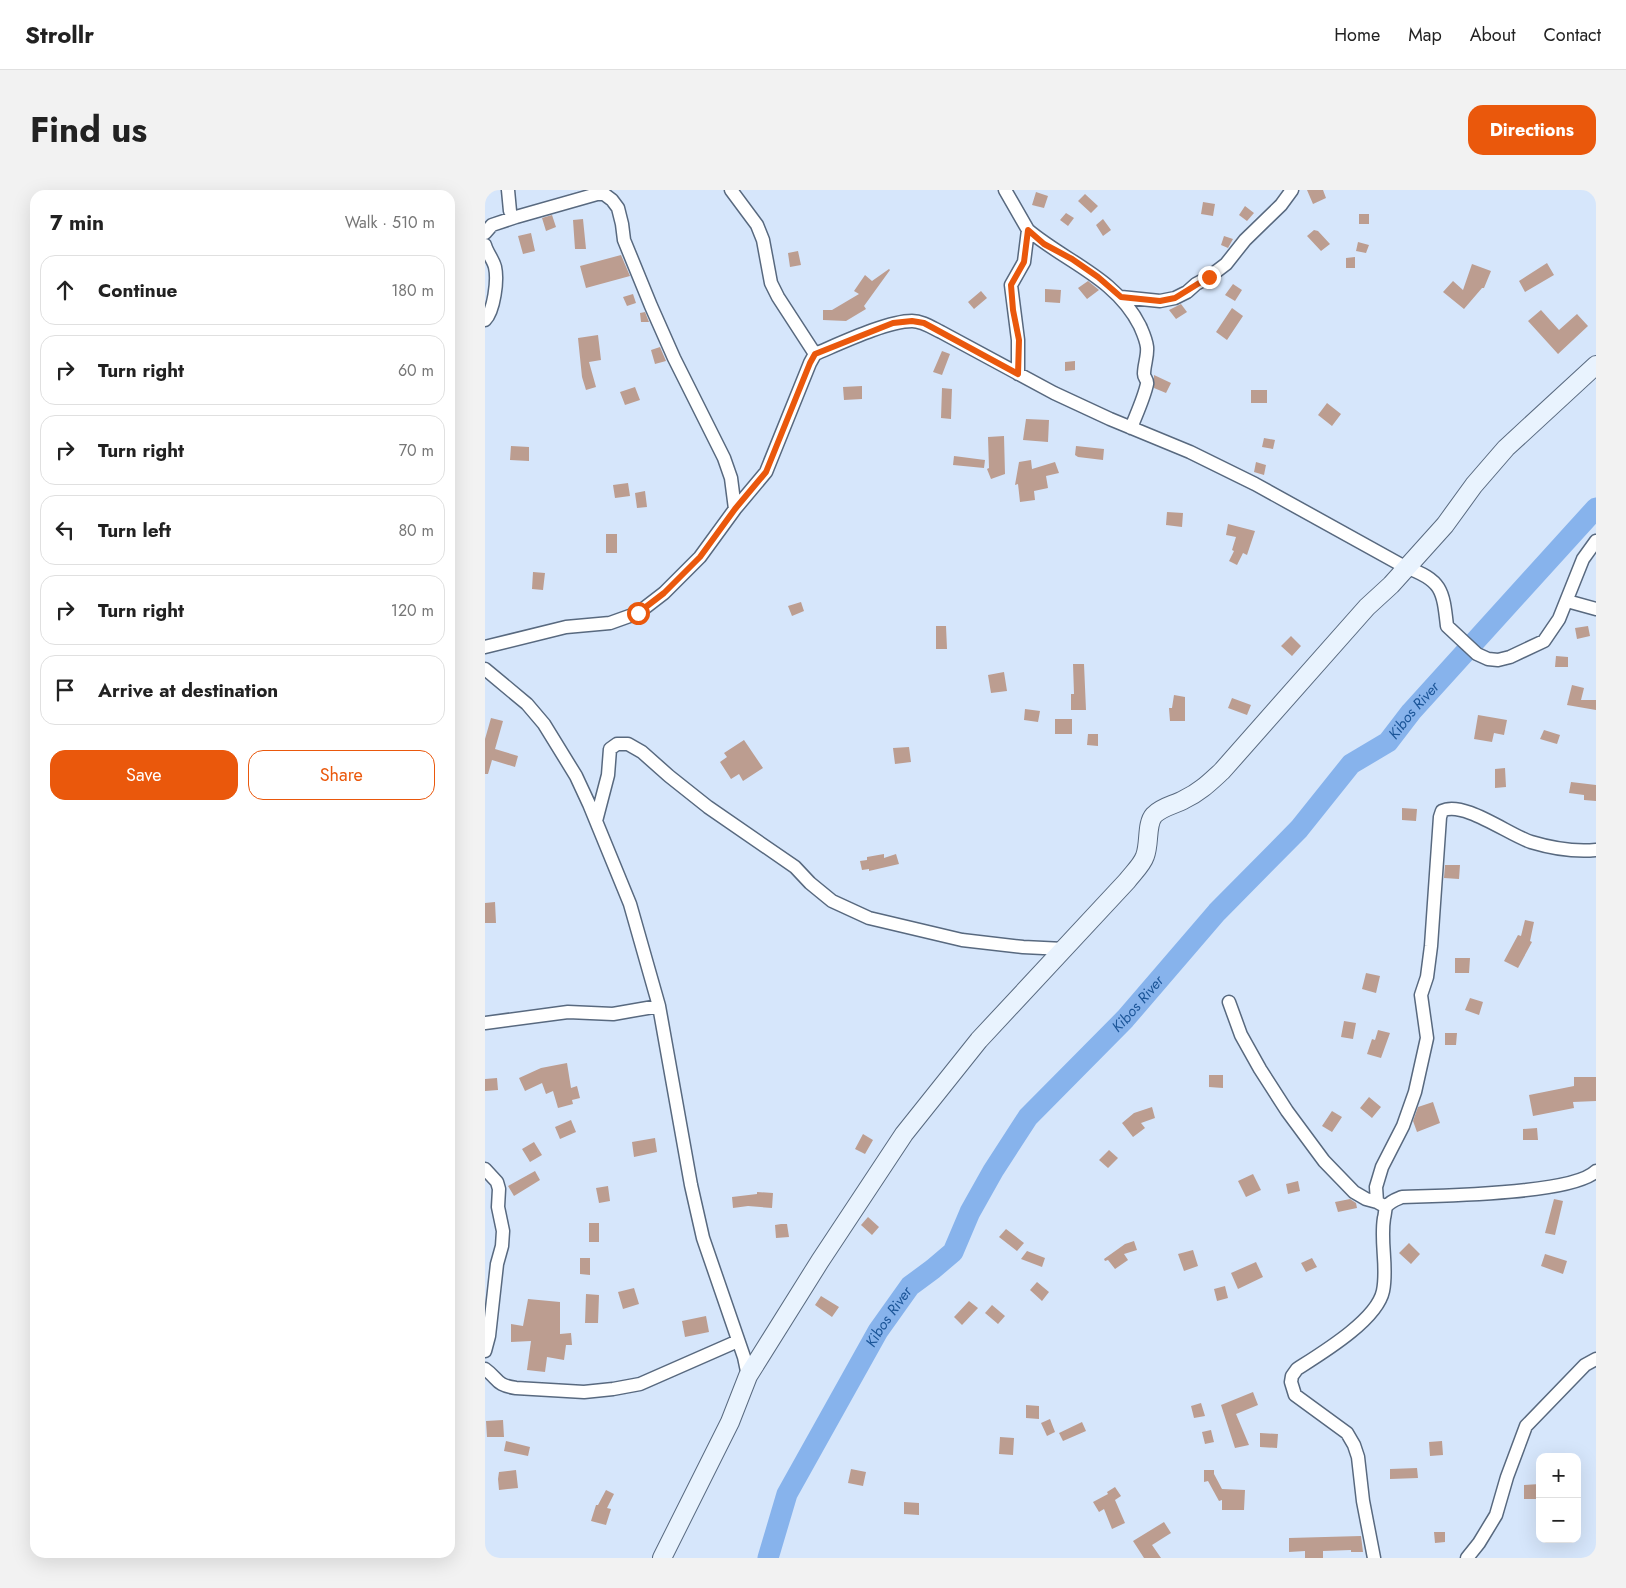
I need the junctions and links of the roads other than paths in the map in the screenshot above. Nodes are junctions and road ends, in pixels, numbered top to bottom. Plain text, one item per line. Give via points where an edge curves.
1 (508, 190) edge
2 (731, 190) edge
3 (1005, 190) edge
4 (1292, 190) edge
5 (510, 210) dead end
6 (1028, 230) junction
7 (485, 233) edge
8 (485, 245) edge
9 (1121, 297) junction
10 (485, 320) edge
11 (815, 354) junction
12 (1596, 365) edge
13 (1018, 374) junction
14 (1131, 428) junction
15 (735, 509) junction
16 (1596, 541) edge
17 (1405, 567) junction
18 (1567, 601) junction
19 (1596, 609) edge
20 (485, 647) edge
21 (485, 670) edge
22 (596, 821) junction
23 (1596, 850) edge
24 (1064, 949) junction
25 (1229, 1002) dead end
26 (659, 1006) junction
27 (485, 1023) edge
28 (485, 1169) edge
29 (1596, 1171) edge
30 (1381, 1205) junction
31 (738, 1341) junction
32 (485, 1352) edge
33 (1596, 1359) edge
34 (485, 1369) edge
35 (748, 1376) junction
36 (663, 1558) edge
37 (1375, 1558) edge
38 (1467, 1558) edge

1 - 5 street
2 - 11 street via 757,226 771,283 778,297
3 - 6 street
4 - 9 street via 1226,264 1187,292 1160,301
6 - 9 street via 1044,244 1098,277
6 - 13 street via 1024,262 1011,285 1019,340
7 - 15 street via 492,225 597,194 605,194 612,200 618,208 623,240 651,306 724,458 731,478
8 - 10 street via 495,267 496,283 492,309
9 - 14 street via 1145,335 1147,347 1144,374 1147,384
11 - 13 street via 893,323 912,321 924,323
11 - 15 street via 766,472
12 - 17 main road via 1506,448 1474,484 1445,525
13 - 14 street
14 - 17 street via 1255,484
15 - 20 street via 700,557 664,593 638,613 610,623 566,628
16 - 18 street via 1583,559
17 - 18 street via 1439,585 1447,626 1477,654 1488,659 1498,660 1544,641
17 - 24 main road via 1222,771 1201,791 1162,808 1153,816 1144,858
18 - 19 street
21 - 22 street via 527,704 544,724 576,776
22 - 24 street via 608,775 610,749 617,744 627,744 642,752 708,807 795,867 833,901 869,918 962,940
22 - 26 street via 630,904
23 - 30 street via 1529,841 1465,810 1453,807 1443,811 1429,964 1421,995 1427,1038 1415,1092 1376,1187
24 - 35 main road via 979,1040 904,1134
25 - 30 street via 1241,1034 1287,1112 1330,1168 1354,1192
26 - 27 street via 613,1014 568,1012
26 - 31 street via 703,1238
28 - 32 street via 497,1182 503,1231
29 - 30 street via 1582,1180 1531,1189 1492,1194 1402,1197
30 - 37 street via 1383,1293 1363,1322 1297,1369 1291,1382 1295,1395 1347,1433 1354,1445
31 - 34 street via 640,1384 613,1389 584,1392 506,1387
31 - 35 street
33 - 38 street via 1585,1365 1525,1426 1496,1515
35 - 36 main road via 730,1422

